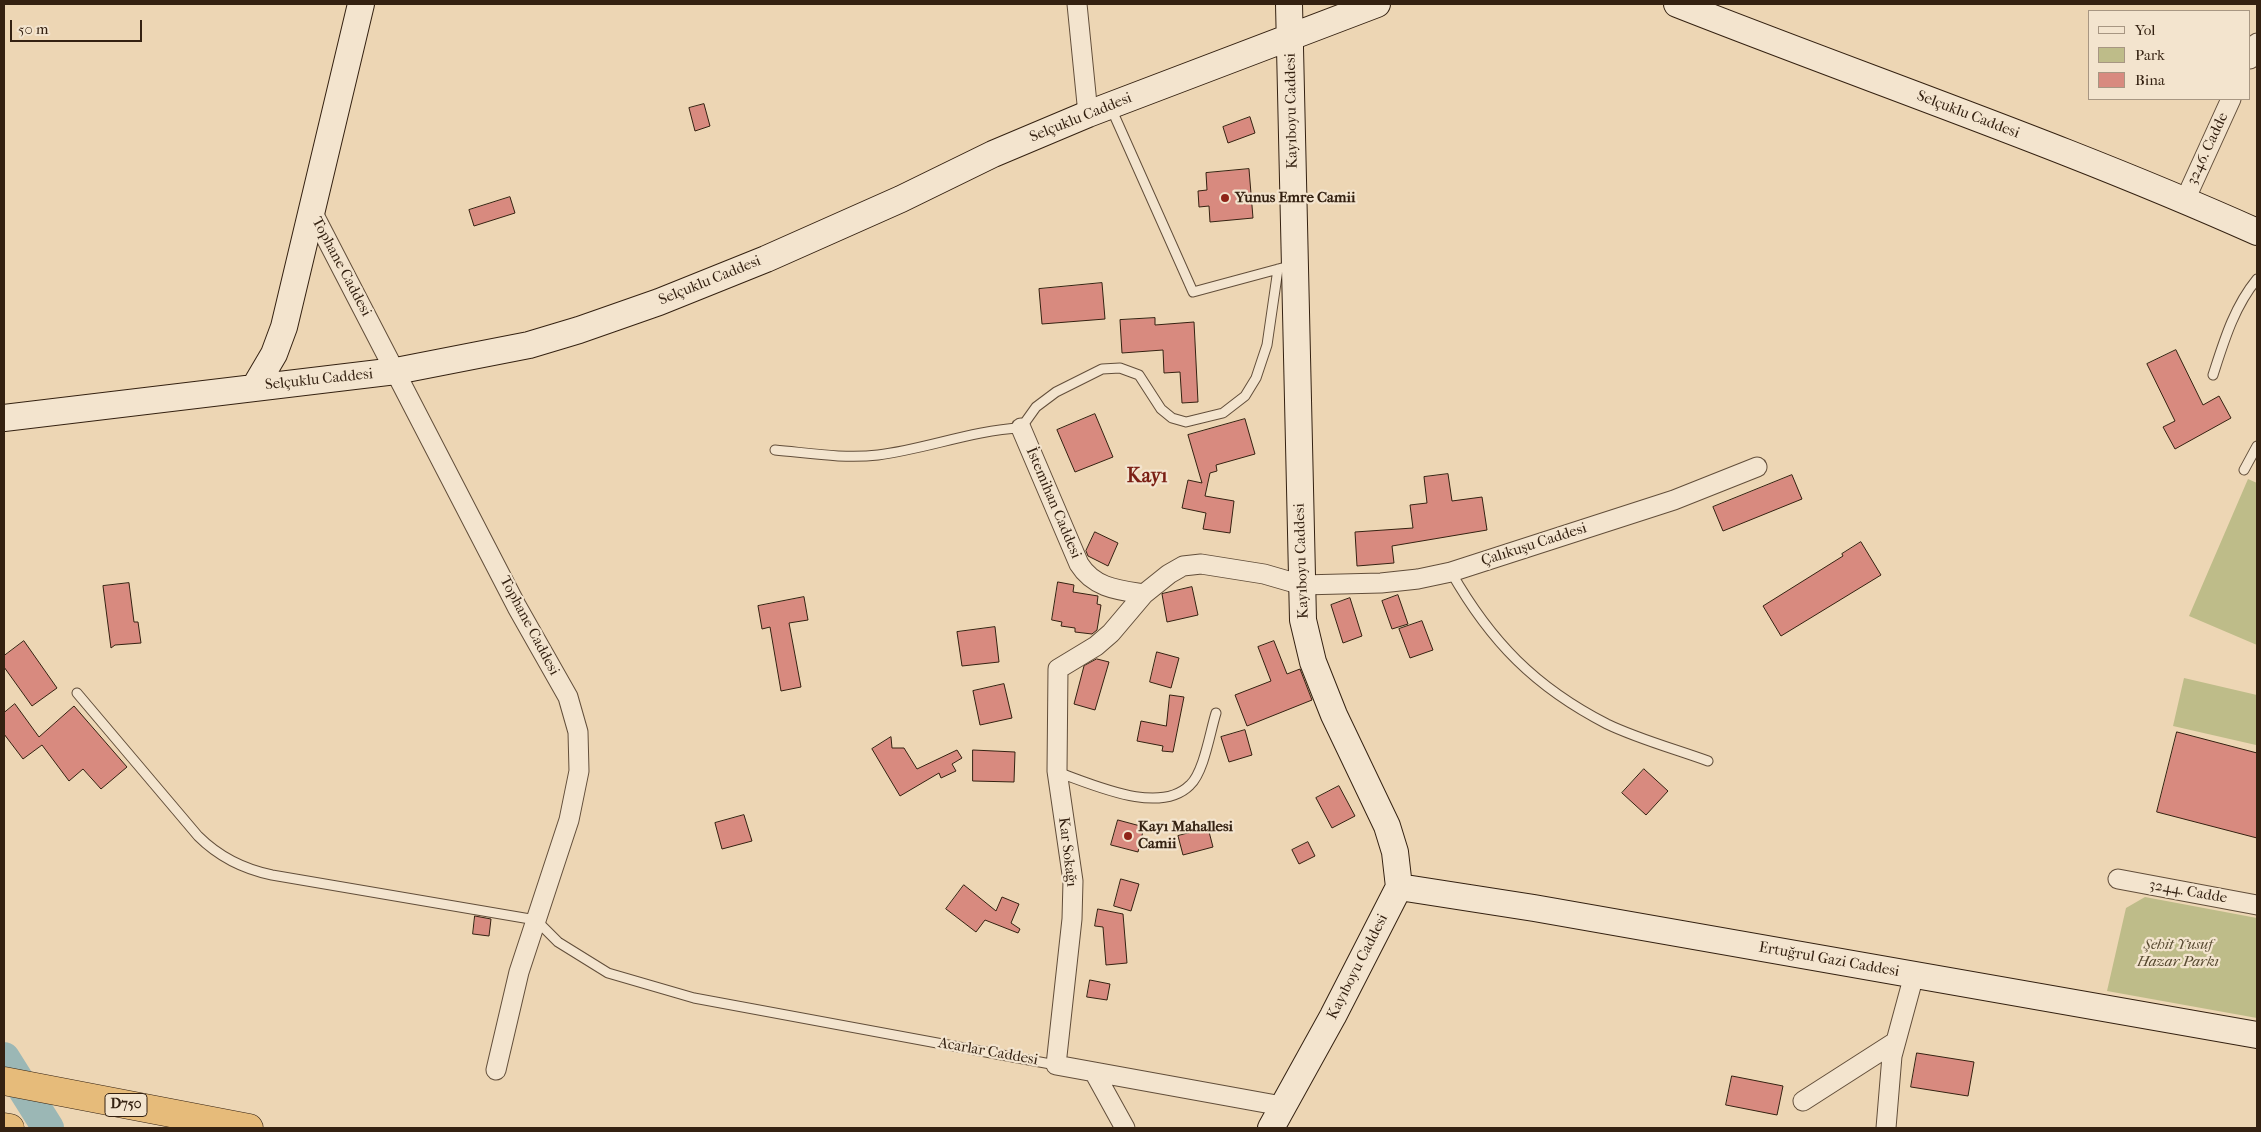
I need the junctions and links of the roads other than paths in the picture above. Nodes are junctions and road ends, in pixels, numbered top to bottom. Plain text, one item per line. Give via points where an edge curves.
1 (361, 4) edge
2 (1077, 4) edge
3 (1289, 4) edge
4 (1377, 4) edge
5 (1677, 4) edge
6 (1290, 36) junction
7 (2257, 43) edge
8 (2251, 57) edge
9 (2231, 100) edge
10 (1099, 110) junction
11 (2185, 200) junction
12 (312, 211) junction
13 (2257, 232) edge
14 (1286, 267) junction
15 (2257, 279) edge
16 (396, 371) junction
17 (2213, 375) dead end
18 (254, 388) junction
19 (4, 418) edge
20 (1021, 428) junction
21 (2257, 446) edge
22 (775, 450) dead end
23 (1757, 467) dead end
24 (2244, 470) dead end
25 (1451, 572) junction
26 (1302, 586) junction
27 (1144, 594) junction
28 (1058, 669) joint
29 (77, 693) dead end
30 (1216, 713) dead end
31 (1708, 761) dead end
32 (1057, 772) junction
33 (2118, 879) dead end
34 (1400, 887) junction
35 (2257, 904) edge
36 (536, 920) junction
37 (1914, 975) junction
38 (2257, 1035) edge
39 (1895, 1042) junction
40 (1056, 1065) junction
41 (496, 1070) dead end
42 (1094, 1072) junction
43 (4, 1081) edge
44 (1803, 1101) dead end
45 (1277, 1117) edge
46 (4, 1127) edge
47 (10, 1128) edge
48 (249, 1128) edge
49 (1125, 1128) edge
50 (1886, 1128) edge

1 - 12 street, Tophane Caddesi
2 - 10 street
3 - 6 street, Kayıboyu Caddesi
4 - 6 street, Selçuklu Caddesi
5 - 11 street, Selçuklu Caddesi
6 - 10 street, Selçuklu Caddesi
6 - 14 street, Kayıboyu Caddesi
7 - 8 street
9 - 11 street, 3246. Cadde
10 - 14 lane via 1193,292
10 - 16 street, Selçuklu Caddesi via 993,154 766,259 659,302 529,344
11 - 13 street, Selçuklu Caddesi
12 - 16 street, Tophane Caddesi
12 - 18 street, Tophane Caddesi via 284,327 274,354
14 - 20 lane via 1256,378 1245,396 1223,413 1186,422 1172,418 1161,409 1139,375 1120,368 1102,369 1056,392 1036,407
14 - 26 street, Kayıboyu Caddesi
15 - 17 lane via 2227,332
16 - 18 street, Selçuklu Caddesi
16 - 36 street, Tophane Caddesi via 517,607 568,698 578,732 579,772 569,820
18 - 19 street, Selçuklu Caddesi
20 - 22 lane via 999,429 878,455 850,457
20 - 27 street, İstemihan Caddesi via 1085,574 1112,590
21 - 24 lane
23 - 25 street, Çalıkuşu Caddesi via 1674,500
25 - 26 street, Çalıkuşu Caddesi via 1418,580
25 - 31 lane via 1504,648 1548,689 1608,724
26 - 27 street, Çalıkuşu Caddesi via 1264,574 1201,564 1183,566
26 - 34 street, Kayıboyu Caddesi via 1303,620 1313,662 1334,715 1387,826
27 - 28 street, Çalıkuşu Caddesi via 1111,633
28 - 32 street, Kar Sokağı
29 - 36 lane via 198,836 230,861 272,875
30 - 32 lane via 1198,771 1190,785 1175,796 1133,796
32 - 40 street, Kar Sokağı via 1073,880 1072,919
33 - 35 street, 3244. Cadde
34 - 37 street, Ertuğrul Gazi Caddesi
34 - 45 street, Kayıboyu Caddesi
36 - 40 lane, Acarlar Caddesi via 558,942 608,973 694,998
36 - 41 street, Tophane Caddesi via 519,972
37 - 38 street, Ertuğrul Gazi Caddesi
37 - 39 street
39 - 44 street
39 - 50 street
40 - 42 street, Acarlar Caddesi
42 - 45 street, Acarlar Caddesi
42 - 49 street
43 - 48 highway, D750
46 - 47 highway

